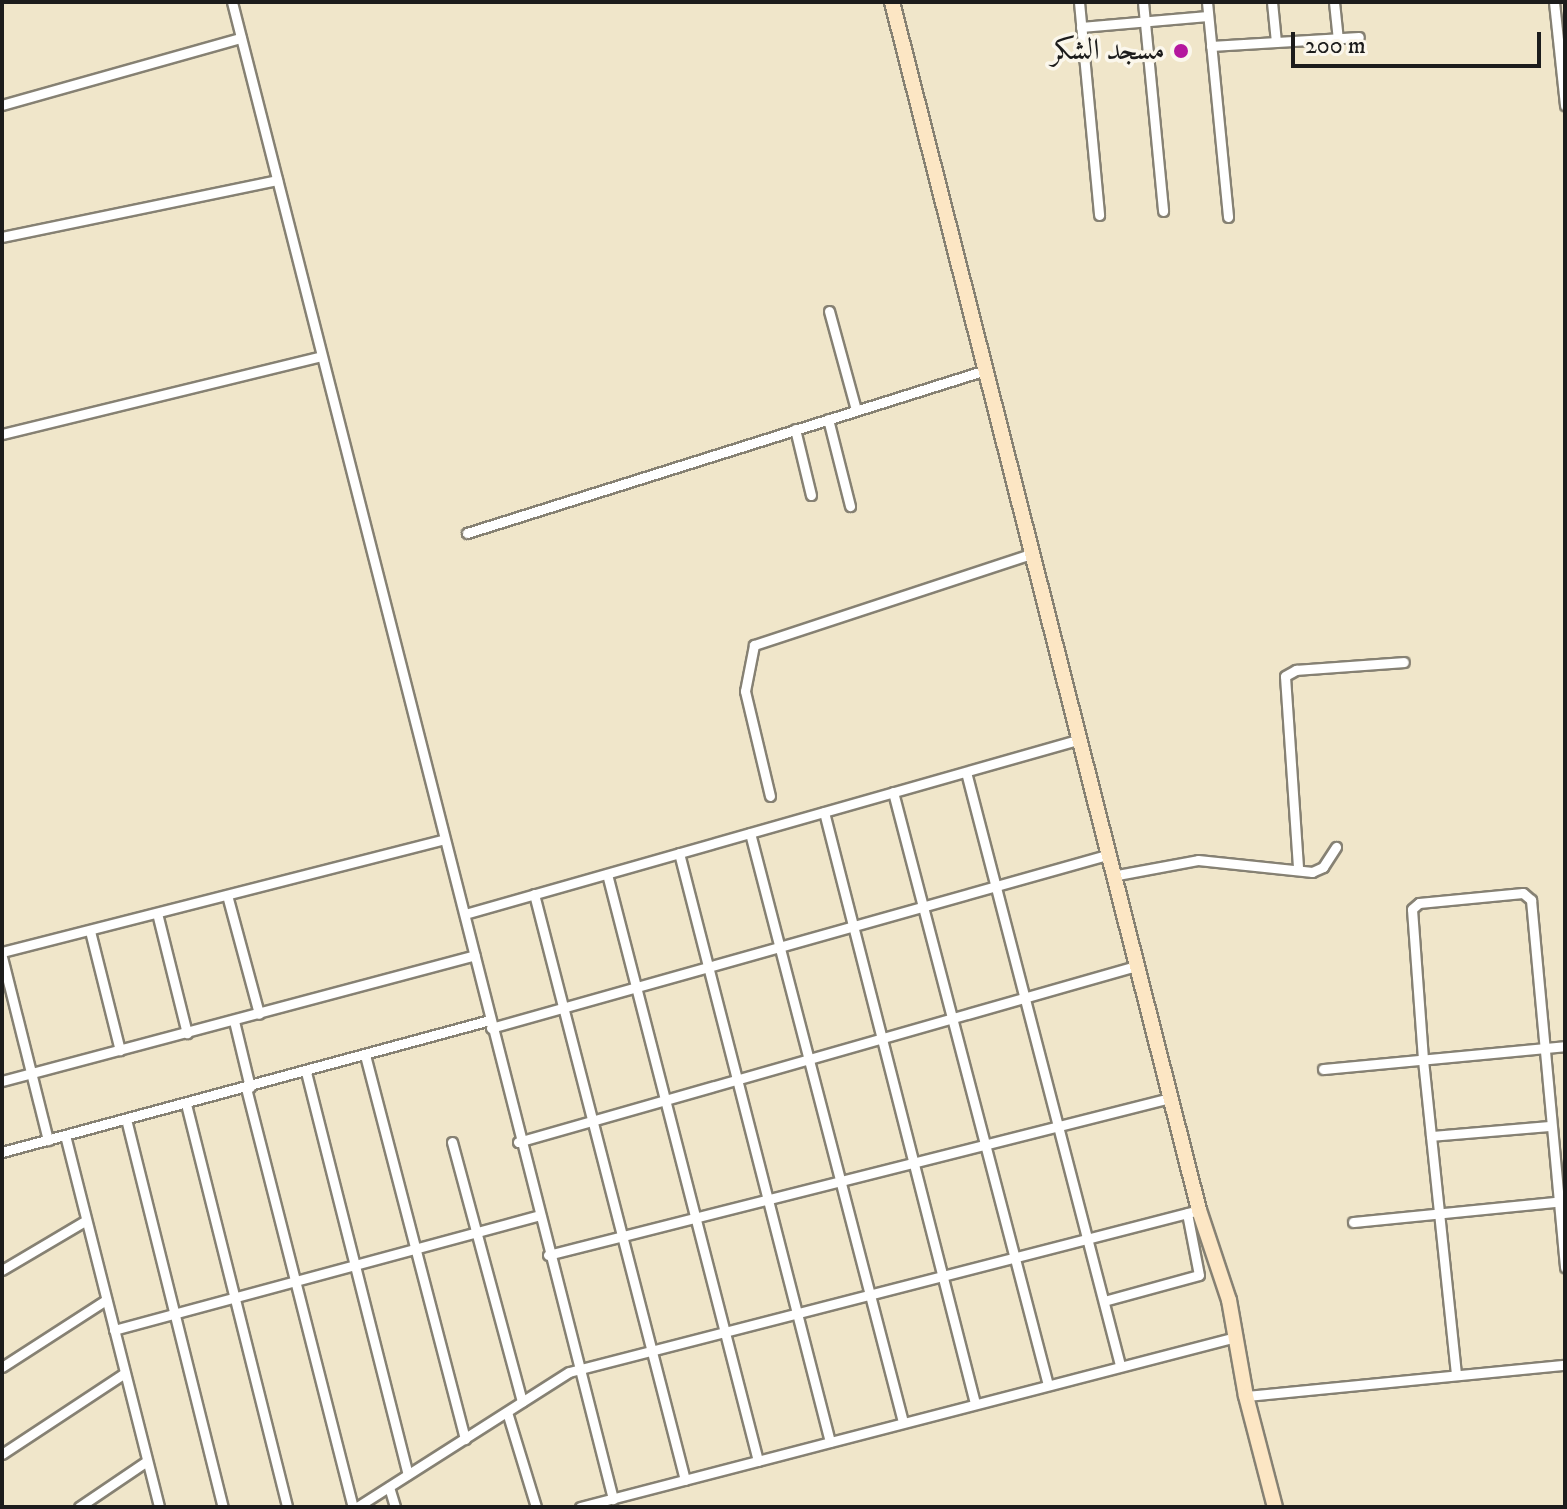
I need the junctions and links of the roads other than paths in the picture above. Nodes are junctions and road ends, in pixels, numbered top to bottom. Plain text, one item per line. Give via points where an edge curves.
1 (232, 2) edge
2 (892, 2) edge
3 (1079, 2) edge
4 (1143, 2) edge
5 (1207, 2) edge
6 (1272, 2) edge
7 (1334, 2) edge
8 (1554, 2) edge
9 (1208, 16) junction
10 (1145, 22) junction
11 (1081, 27) junction
12 (1359, 37) dead end
13 (241, 38) junction
14 (1338, 39) junction
15 (1276, 42) junction
16 (1211, 46) junction
17 (2, 105) edge
18 (1565, 105) edge
19 (277, 180) junction
20 (1163, 211) dead end
21 (1099, 215) dead end
22 (1228, 217) dead end
23 (2, 237) edge
24 (829, 311) dead end
25 (321, 356) junction
26 (986, 370) junction
27 (856, 410) junction
28 (828, 419) junction
29 (795, 429) junction
30 (2, 434) edge
31 (811, 495) dead end
32 (850, 506) dead end
33 (467, 533) dead end
34 (1031, 554) junction
35 (1404, 662) dead end
36 (1077, 740) junction
37 (966, 772) junction
38 (893, 792) junction
39 (770, 796) dead end
40 (824, 812) junction
41 (750, 833) junction
42 (444, 839) junction
43 (1336, 847) dead end
44 (679, 853) junction
45 (1107, 855) junction
46 (1298, 867) junction
47 (607, 874) junction
48 (1112, 876) junction
49 (998, 885) junction
50 (534, 894) junction
51 (227, 895) junction
52 (923, 906) junction
53 (157, 913) junction
54 (465, 914) junction
55 (853, 926) junction
56 (90, 931) junction
57 (780, 947) junction
58 (2, 955) edge
59 (474, 955) junction
60 (1136, 966) junction
61 (708, 967) junction
62 (636, 987) junction
63 (1026, 997) junction
64 (13, 1003) junction
65 (2, 1006) edge
66 (563, 1008) junction
67 (259, 1014) junction
68 (952, 1019) junction
69 (234, 1021) junction
70 (490, 1024) junction
71 (187, 1033) junction
72 (882, 1038) junction
73 (1565, 1046) edge
74 (1544, 1048) junction
75 (120, 1050) junction
76 (365, 1055) junction
77 (1423, 1059) junction
78 (809, 1060) junction
79 (1323, 1069) dead end
80 (306, 1072) junction
81 (31, 1073) junction
82 (737, 1080) junction
83 (2, 1081) edge
84 (248, 1087) junction
85 (1170, 1098) junction
86 (666, 1101) junction
87 (186, 1104) junction
88 (126, 1119) junction
89 (593, 1122) junction
90 (1058, 1125) junction
91 (1551, 1126) junction
92 (65, 1135) junction
93 (1431, 1136) junction
94 (48, 1140) junction
95 (452, 1142) dead end
96 (518, 1142) junction
97 (983, 1144) junction
98 (2, 1152) edge
99 (913, 1160) junction
100 (837, 1181) junction
101 (767, 1200) junction
102 (1562, 1201) edge
103 (1193, 1211) junction
104 (1439, 1213) junction
105 (537, 1216) junction
106 (696, 1218) junction
107 (85, 1221) junction
108 (1353, 1222) dead end
109 (476, 1232) junction
110 (622, 1236) junction
111 (1088, 1238) junction
112 (415, 1249) junction
113 (548, 1255) junction
114 (1015, 1257) junction
115 (355, 1265) junction
116 (1565, 1267) edge
117 (2, 1270) edge
118 (942, 1275) junction
119 (295, 1281) junction
120 (869, 1294) junction
121 (235, 1296) junction
122 (106, 1300) junction
123 (1104, 1301) junction
124 (174, 1313) junction
125 (796, 1313) junction
126 (114, 1330) junction
127 (725, 1331) junction
128 (1236, 1337) junction
129 (652, 1350) junction
130 (1120, 1365) junction
131 (1565, 1365) edge
132 (2, 1367) edge
133 (579, 1369) junction
134 (125, 1373) junction
135 (1456, 1374) junction
136 (1048, 1385) junction
137 (1246, 1396) junction
138 (522, 1402) junction
139 (975, 1403) junction
140 (507, 1412) junction
141 (903, 1422) junction
142 (465, 1439) junction
143 (830, 1442) junction
144 (2, 1454) edge
145 (147, 1461) junction
146 (758, 1461) junction
147 (408, 1474) junction
148 (685, 1480) junction
149 (389, 1487) junction
150 (613, 1499) junction
151 (79, 1507) edge
152 (159, 1507) edge
153 (223, 1507) edge
154 (287, 1507) edge
155 (355, 1507) edge
156 (395, 1507) edge
157 (536, 1507) edge
158 (580, 1507) edge
159 (1275, 1507) edge

1 - 13 street
2 - 26 street
3 - 11 street
4 - 10 street
5 - 9 street
6 - 15 street
7 - 14 street
8 - 18 street
9 - 10 street
9 - 16 street
10 - 11 street
10 - 20 street
11 - 21 street
12 - 14 street
13 - 17 street
13 - 19 street
14 - 15 street
15 - 16 street
16 - 22 street
19 - 23 street
19 - 25 street
24 - 27 street
25 - 30 street
25 - 42 street
26 - 27 street
26 - 34 street
27 - 28 street
28 - 29 street
28 - 32 street
29 - 31 street
29 - 33 street
34 - 36 street
34 - 39 street via 754,645 745,691
35 - 46 street via 1296,670 1285,676
36 - 37 street
36 - 45 street
37 - 38 street
37 - 49 street
38 - 40 street
38 - 52 street
40 - 41 street
40 - 55 street
41 - 44 street
41 - 57 street
42 - 51 street
42 - 54 street
43 - 46 street via 1318,870
44 - 47 street
44 - 61 street
45 - 48 street
45 - 49 street
46 - 48 street via 1198,860
47 - 50 street
47 - 62 street
48 - 60 street
49 - 52 street
49 - 63 street
50 - 54 street
50 - 66 street
51 - 53 street
51 - 67 street
52 - 55 street
52 - 68 street
53 - 56 street
53 - 71 street
54 - 59 street
55 - 57 street
55 - 72 street
56 - 58 street
56 - 75 street
57 - 61 street
57 - 78 street
58 - 64 street
59 - 67 street
59 - 70 street
60 - 63 street
60 - 85 street
61 - 62 street
61 - 82 street
62 - 66 street
62 - 86 street
63 - 68 street
63 - 90 street
64 - 65 street
64 - 81 street
66 - 70 street
66 - 89 street
67 - 69 street
68 - 72 street
68 - 97 street
69 - 71 street
69 - 84 street
70 - 76 street
70 - 96 street
71 - 75 street
72 - 78 street
72 - 99 street
73 - 74 street
74 - 77 street
74 - 77 street via 1528,894 1423,902 1412,909
74 - 91 street
75 - 81 street
76 - 80 street
76 - 112 street
77 - 79 street
77 - 93 street
78 - 82 street
78 - 100 street
80 - 84 street
80 - 115 street
81 - 83 street
81 - 94 street
82 - 86 street
82 - 101 street
84 - 87 street
84 - 119 street
85 - 90 street
85 - 103 street
86 - 89 street
86 - 106 street
87 - 88 street
87 - 121 street
88 - 92 street
88 - 124 street
89 - 96 street
89 - 110 street
90 - 97 street
90 - 111 street
91 - 93 street
91 - 102 street
92 - 94 street
92 - 107 street
93 - 104 street
94 - 98 street
95 - 109 street
96 - 105 street
97 - 99 street
97 - 114 street
99 - 100 street
99 - 118 street
100 - 101 street
100 - 120 street
101 - 106 street
101 - 125 street
102 - 104 street
102 - 116 street
103 - 111 street
103 - 123 street via 1199,1275
103 - 128 street
104 - 108 street
104 - 135 street
105 - 109 street
105 - 113 street
106 - 110 street
106 - 127 street
107 - 117 street
107 - 122 street
109 - 112 street
109 - 138 street
110 - 113 street
110 - 129 street
111 - 114 street
111 - 123 street
112 - 115 street
112 - 142 street
113 - 133 street
114 - 118 street
114 - 136 street
115 - 119 street
115 - 147 street
118 - 120 street
118 - 139 street
119 - 121 street
119 - 155 street
120 - 125 street
120 - 141 street
121 - 124 street
121 - 154 street
122 - 126 street
122 - 132 street
123 - 130 street
124 - 126 street
124 - 153 street
125 - 127 street
125 - 143 street
126 - 134 street
127 - 129 street
127 - 146 street
128 - 130 street
128 - 137 street
129 - 133 street
129 - 148 street
130 - 136 street
131 - 135 street
133 - 138 street
133 - 150 street
134 - 144 street
134 - 145 street
135 - 137 street
136 - 139 street
137 - 159 street
138 - 140 street
139 - 141 street
140 - 142 street
140 - 157 street
141 - 143 street
142 - 147 street
143 - 146 street
145 - 151 street
145 - 152 street
146 - 148 street
147 - 149 street
148 - 150 street
149 - 155 street
149 - 156 street
150 - 158 street

